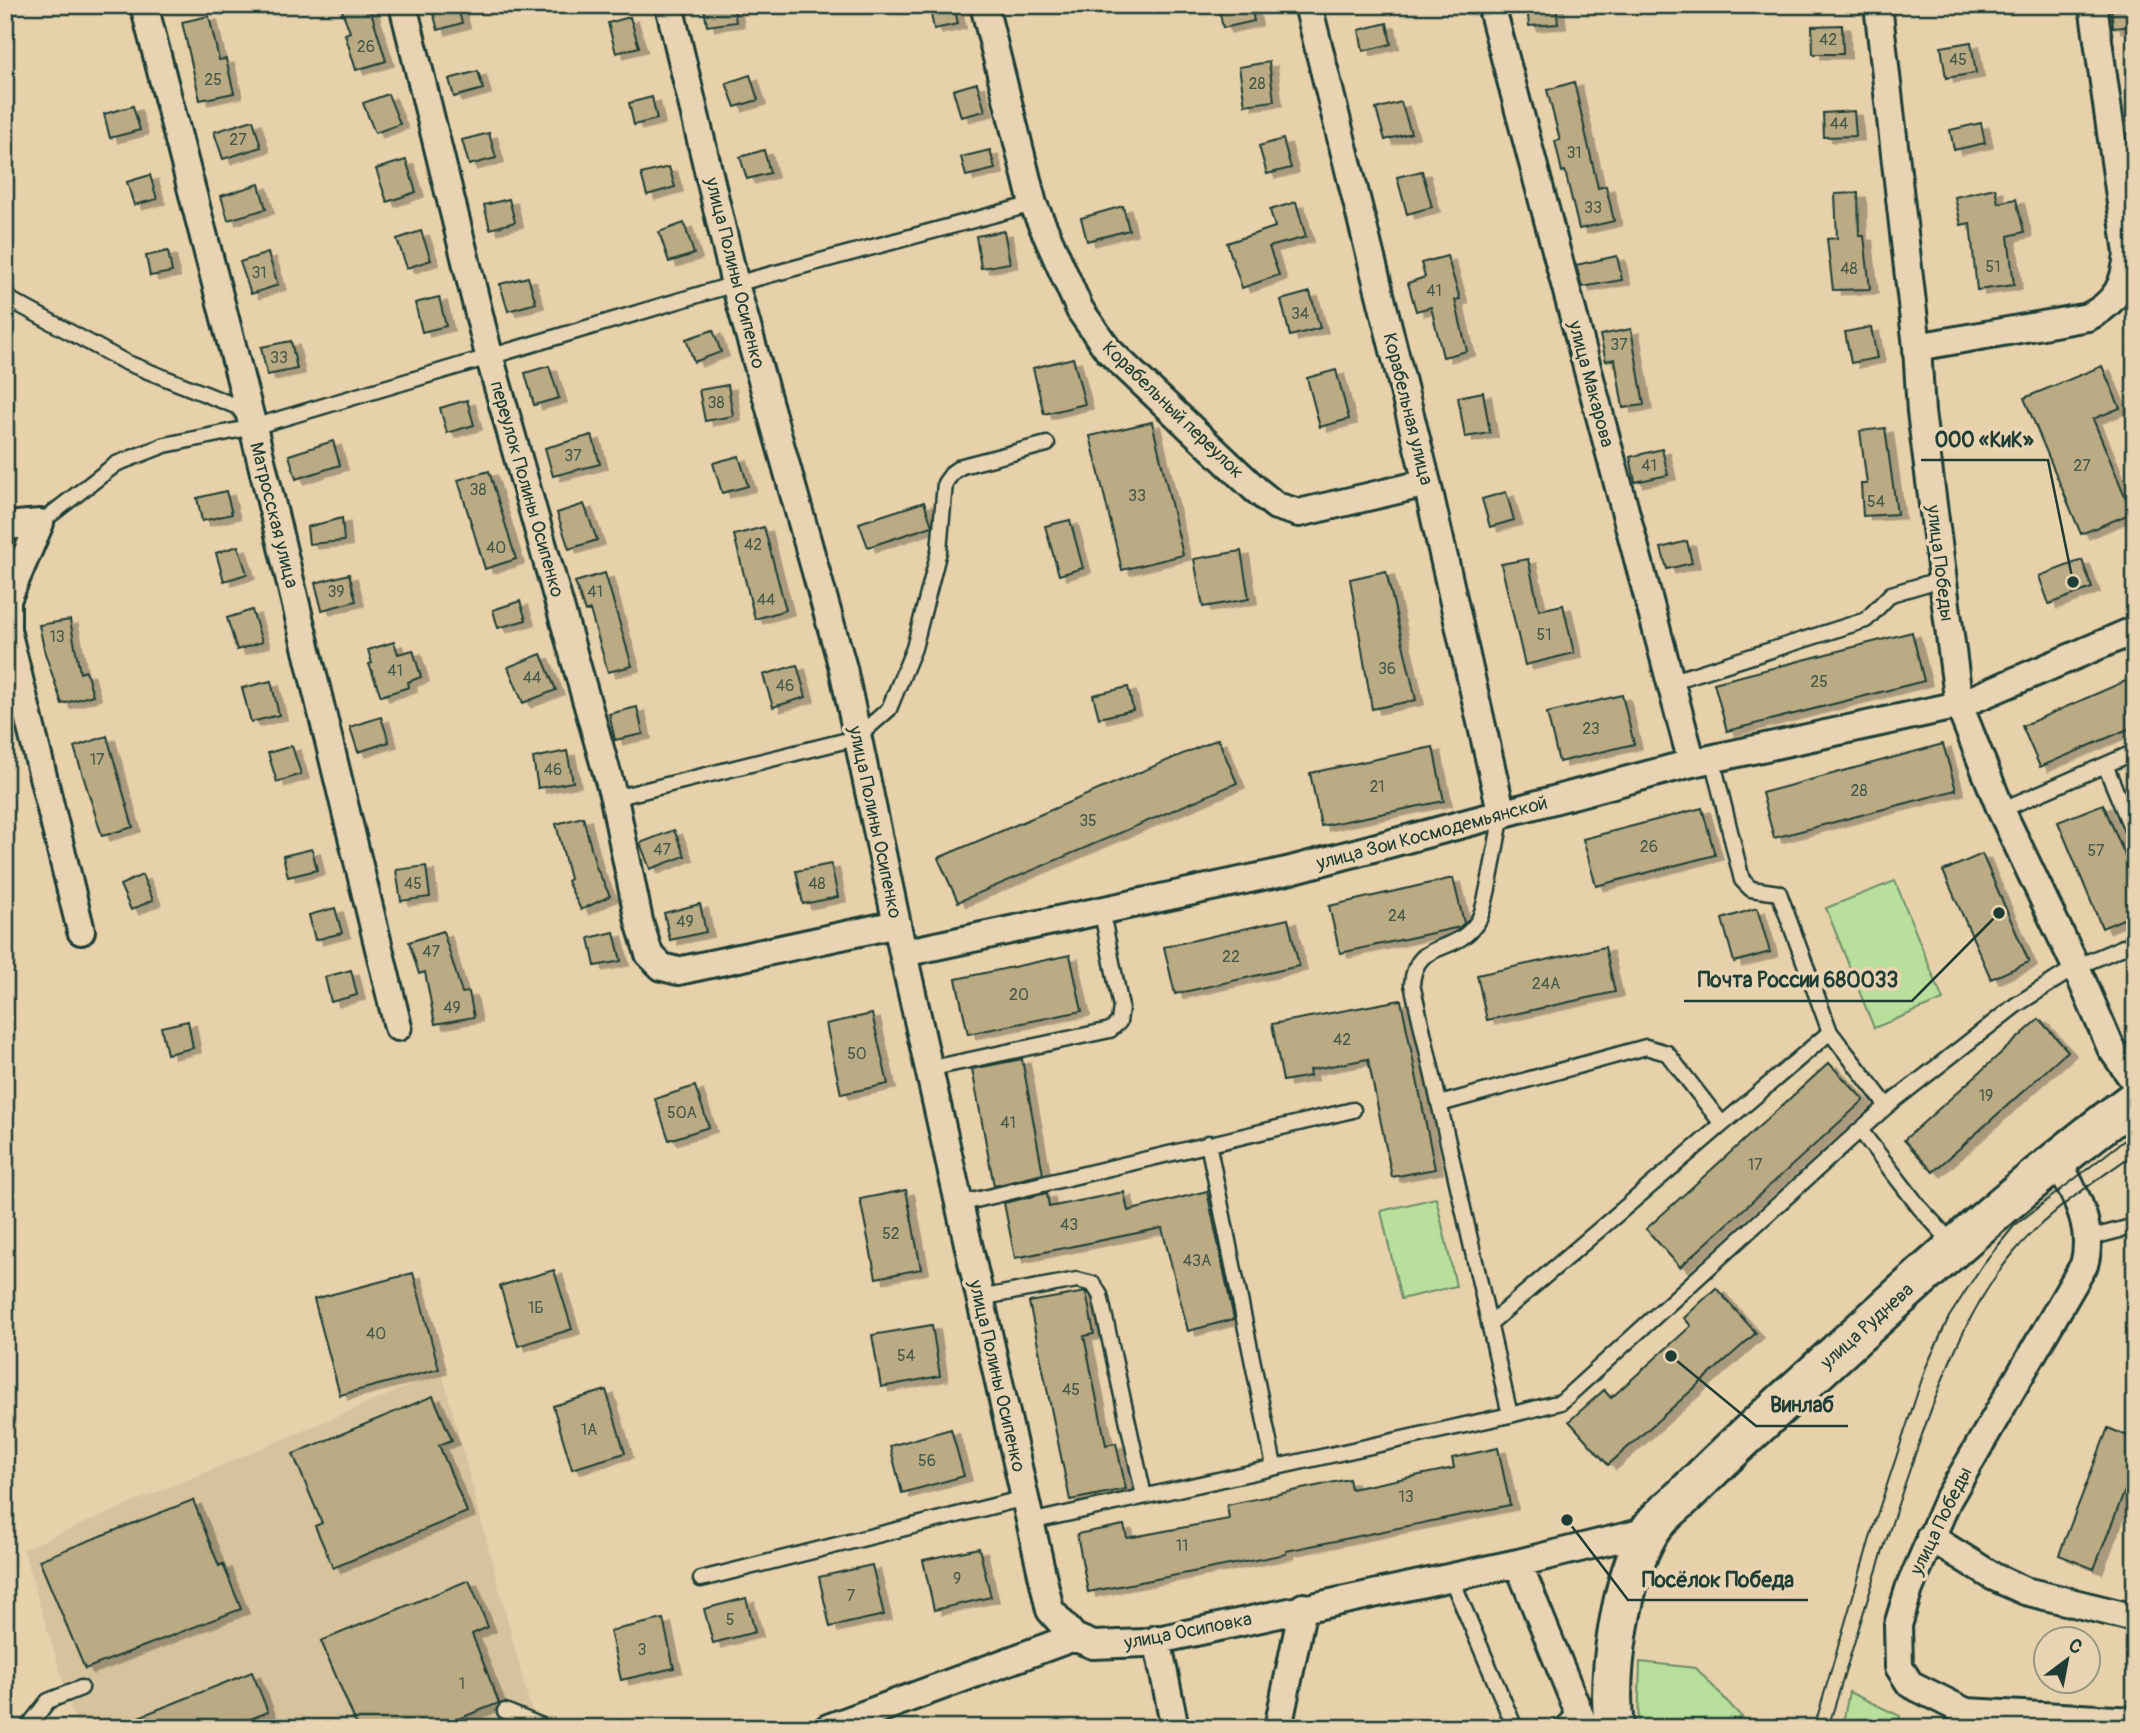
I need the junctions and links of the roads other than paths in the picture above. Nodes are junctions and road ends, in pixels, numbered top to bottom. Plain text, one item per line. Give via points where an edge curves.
1 (144, 5) edge
2 (403, 5) edge
3 (669, 5) edge
4 (984, 5) edge
5 (1308, 5) edge
6 (1492, 5) edge
7 (1878, 5) edge
8 (2093, 5) edge
9 (1033, 204) junction
10 (735, 284) junction
11 (5, 297) edge
12 (1917, 347) junction
13 (489, 355) junction
14 (253, 427) junction
15 (1047, 444) dead end
16 (1427, 483) junction
17 (40, 523) junction
18 (5, 526) edge
19 (1942, 579) junction
20 (2135, 629) edge
21 (1670, 682) junction
22 (1959, 705) junction
23 (856, 737) junction
24 (2135, 752) edge
25 (1702, 761) junction
26 (2105, 765) junction
27 (614, 798) junction
28 (2001, 810) junction
29 (1502, 815) junction
30 (2135, 837) edge
31 (1102, 913) junction
32 (897, 924) junction
33 (81, 931) dead end
34 (2135, 942) edge
35 (903, 953) junction
36 (2076, 967) junction
37 (398, 1027) dead end
38 (1830, 1032) junction
39 (928, 1069) junction
40 (2135, 1082) edge
41 (2135, 1100) edge
42 (1440, 1104) junction
43 (1887, 1106) junction
44 (1353, 1110) dead end
45 (1722, 1124) junction
46 (1860, 1129) junction
47 (1208, 1143) junction
48 (2056, 1158) junction
49 (959, 1205) junction
50 (2135, 1226) edge
51 (2089, 1238) junction
52 (1955, 1247) junction
53 (979, 1298) junction
54 (1489, 1324) junction
55 (1510, 1415) junction
56 (1274, 1466) junction
57 (1144, 1496) junction
58 (1027, 1510) junction
59 (1649, 1531) junction
60 (1930, 1537) junction
61 (1518, 1563) junction
62 (1451, 1578) junction
63 (701, 1579) dead end
64 (1303, 1608) junction
65 (2135, 1618) edge
66 (1074, 1637) junction
67 (1157, 1639) junction
68 (81, 1688) dead end
69 (505, 1711) dead end
70 (877, 1720) edge
71 (1966, 1720) edge
72 (2135, 1721) edge
73 (1574, 1722) edge
74 (27, 1728) edge
75 (547, 1728) edge
76 (828, 1728) edge
77 (1175, 1728) edge
78 (1278, 1728) edge
79 (1515, 1728) edge
80 (1614, 1728) edge

1 - 14 street, Матросская улица
2 - 13 street, переулок Полины Осипенко
3 - 10 street, улица Полины Осипенко
4 - 9 street, Корабельный переулок
5 - 16 street, Корабельная улица
6 - 21 street, улица Макарова
7 - 12 street, улица Победы
8 - 12 street via 2128,253 2126,278 2117,296 2088,317
9 - 10 lane
9 - 16 street, Корабельный переулок via 1080,310 1108,350 1276,506 1299,513
10 - 13 lane
10 - 23 street, улица Полины Осипенко via 843,668
11 - 14 lane via 125,362 238,407
12 - 19 street, улица Победы
13 - 14 lane via 434,376
13 - 27 street, переулок Полины Осипенко
14 - 17 lane via 165,445 116,464
14 - 37 street, Матросская улица
15 - 23 lane via 962,466 944,483 939,551 914,648 889,709
16 - 29 street, Корабельная улица
17 - 18 street
17 - 33 street via 7,600 8,630
19 - 21 lane via 1891,594 1866,620
19 - 22 street, улица Победы
20 - 22 street, улица Зои Космодемьянской
21 - 25 street, улица Макарова
22 - 25 street, улица Зои Космодемьянской
22 - 28 street, улица Победы
23 - 27 lane
23 - 32 street, улица Полины Осипенко
24 - 26 lane
25 - 29 street, улица Зои Космодемьянской
25 - 38 lane via 1742,880 1751,888 1779,893 1783,898
26 - 28 lane
26 - 30 lane
27 - 32 street, переулок Полины Осипенко via 639,921 649,954 662,967 678,971
28 - 36 street, улица Победы
29 - 31 street, улица Зои Космодемьянской
29 - 42 lane via 1479,920 1460,941 1424,954 1414,967 1412,984
31 - 35 street, улица Зои Космодемьянской
31 - 39 lane via 1121,1007 1119,1022 1110,1030
32 - 35 street, улица Полины Осипенко
34 - 36 lane
35 - 39 street, улица Полины Осипенко
36 - 40 street, улица Победы via 2110,1048
36 - 43 lane via 2016,1005
38 - 43 lane
38 - 45 lane
39 - 49 street, улица Полины Осипенко
41 - 48 main road, улица Руднева
42 - 45 lane via 1646,1047 1667,1053
42 - 54 lane
43 - 46 lane
44 - 47 lane
45 - 54 lane
46 - 52 lane
46 - 55 lane via 1561,1402
47 - 49 lane
47 - 56 lane
48 - 51 street via 2076,1195
48 - 52 main road, улица Руднева
49 - 53 street, улица Полины Осипенко
50 - 51 lane
51 - 60 street, улица Победы via 2084,1265
52 - 59 main road, улица Руднева via 1735,1446
53 - 57 lane via 1077,1280 1093,1284 1100,1295
53 - 58 street, улица Полины Осипенко
54 - 55 lane
55 - 56 lane
56 - 57 lane
57 - 58 lane
58 - 63 lane
58 - 66 street, улица Полины Осипенко via 1050,1610
59 - 61 street
59 - 80 main road via 1630,1580 1620,1624 1612,1687
60 - 65 street via 2025,1591
60 - 71 street, улица Победы via 1898,1625 1899,1667 1910,1684
61 - 62 street, улица Осиповка
61 - 73 street
62 - 64 street, улица Осиповка
62 - 79 lane
64 - 67 street, улица Осиповка
64 - 78 street
66 - 67 street, улица Осиповка via 1093,1645 1115,1646
66 - 70 street
67 - 77 street
68 - 74 lane via 48,1701
69 - 75 lane
70 - 76 street
71 - 72 street, улица Победы

